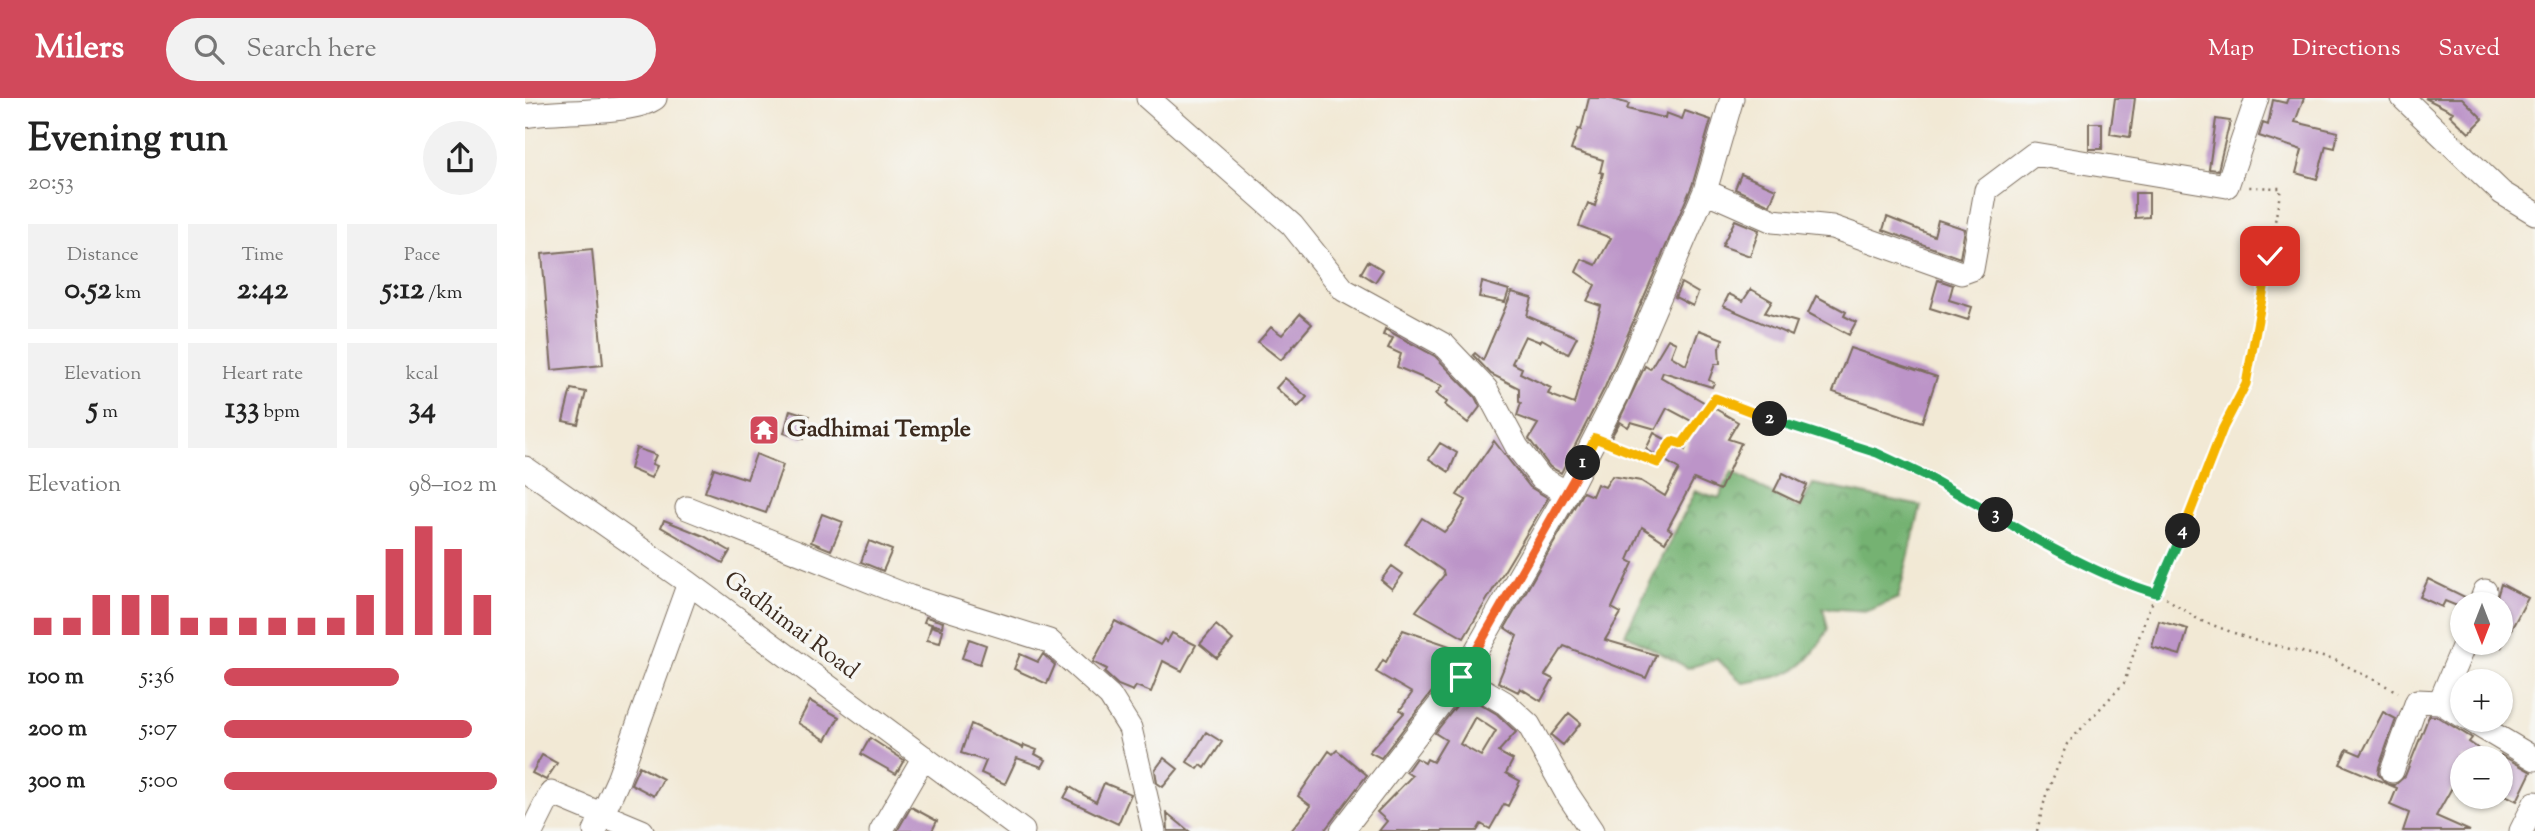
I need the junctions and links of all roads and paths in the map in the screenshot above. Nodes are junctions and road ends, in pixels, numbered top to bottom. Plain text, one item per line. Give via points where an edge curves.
1 (655, 98) edge
2 (1148, 98) edge
3 (1733, 98) edge
4 (2257, 98) edge
5 (2403, 98) edge
6 (525, 116) edge
7 (2227, 186) junction
8 (1705, 191) junction
9 (2535, 213) edge
10 (1595, 438) junction
11 (528, 475) edge
12 (1567, 493) junction
13 (687, 508) dead end
14 (689, 583) junction
15 (2156, 593) junction
16 (2460, 655) edge
17 (1461, 677) junction
18 (2417, 701) junction
19 (2441, 702) junction
20 (2450, 708) edge
21 (2490, 732) edge
22 (924, 757) junction
23 (2535, 759) edge
24 (2392, 771) dead end
25 (2535, 803) edge
26 (599, 824) edge
27 (532, 831) edge
28 (642, 831) edge
29 (881, 831) edge
30 (1023, 831) edge
31 (1154, 831) edge
32 (1342, 831) edge
33 (1592, 831) edge
34 (2037, 831) edge
35 (2521, 831) edge

1 - 6 street via 647,104
2 - 12 street via 1292,225 1344,290 1444,345 1486,389 1517,447 1541,478
3 - 8 street
4 - 7 street
5 - 9 street via 2502,192
7 - 8 street via 2034,154 1986,190 1972,269 1961,273 1832,227 1773,222
7 - 15 path via 2281,188 2261,309 2246,384 2223,428
8 - 10 street
10 - 12 street
10 - 15 path via 1658,463 1672,441 1682,444 1715,398 1792,428 1877,453 1981,505 2025,535
11 - 14 street, Gadhimai Road
12 - 17 street
13 - 31 street via 910,597 1049,641 1110,696 1130,727
14 - 22 street, Gadhimai Road
14 - 26 street
15 - 18 path via 2199,620 2253,640 2335,660
15 - 34 path via 2124,683 2067,744
16 - 19 street
17 - 32 street
17 - 33 street via 1505,703 1529,725
18 - 19 street
18 - 24 street
19 - 20 street
21 - 23 street
22 - 29 street
22 - 30 street, Gadhimai Road
25 - 35 street
26 - 27 street via 551,793
26 - 28 street

